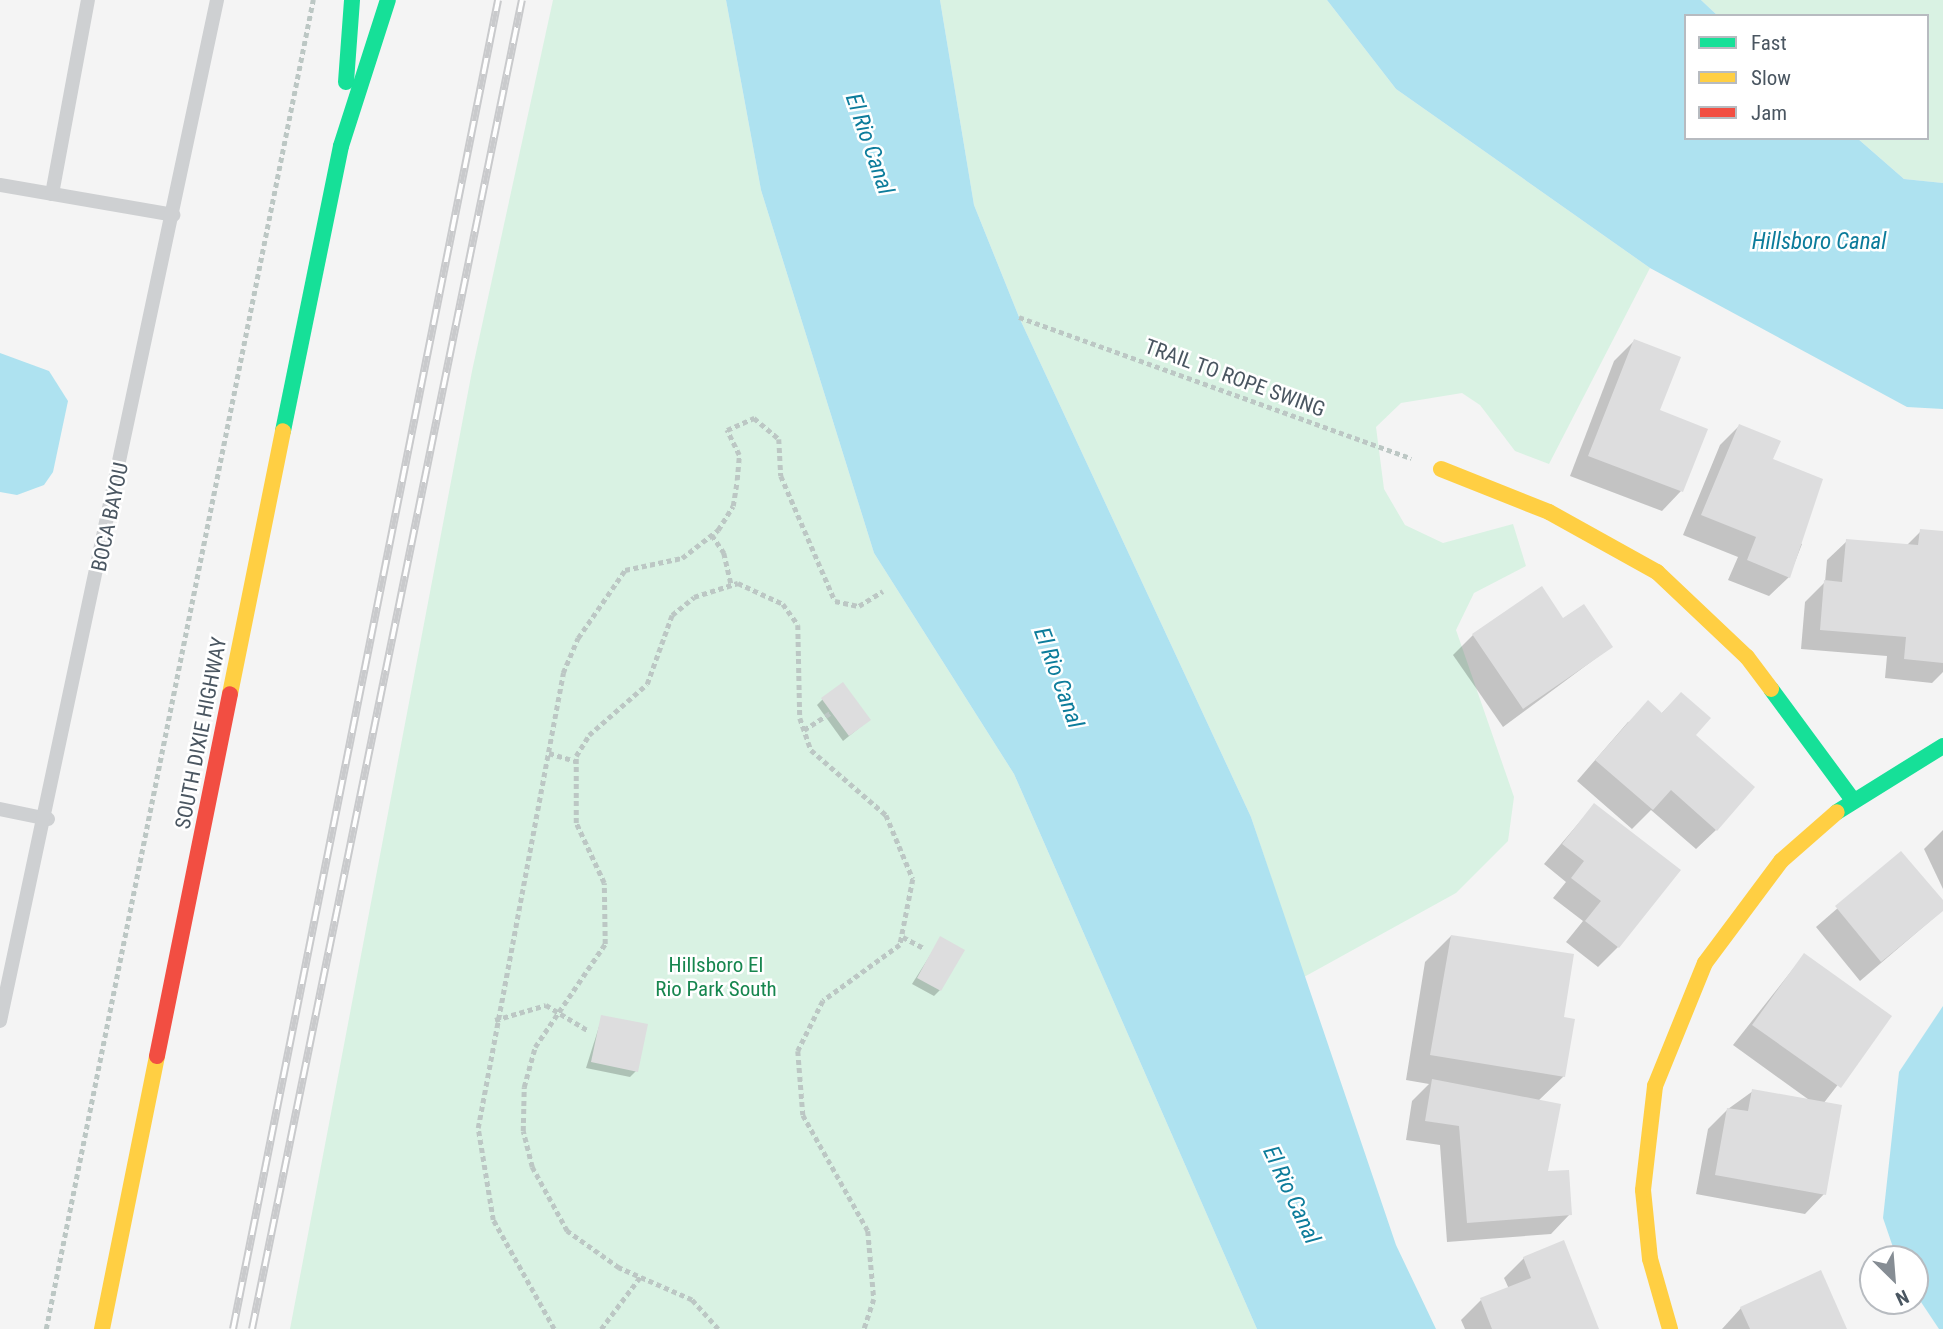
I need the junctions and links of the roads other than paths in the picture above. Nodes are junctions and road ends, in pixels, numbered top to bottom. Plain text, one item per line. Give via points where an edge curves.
1 (88, 0) edge
2 (217, 0) edge
3 (352, 0) edge
4 (388, 0) edge
5 (341, 146) junction
6 (0, 185) edge
7 (52, 194) junction
8 (173, 215) junction
9 (1441, 468) road end
10 (1943, 746) edge
11 (1852, 799) junction
12 (0, 809) edge
13 (48, 819) junction
14 (0, 1021) edge
15 (102, 1329) edge
16 (1670, 1329) edge

1 - 7 lane
2 - 8 lane, BOCA BAYOU
3 - 5 main road, SOUTH DIXIE HIGHWAY
4 - 5 main road, SOUTH DIXIE HIGHWAY
5 - 15 main road, SOUTH DIXIE HIGHWAY
6 - 7 lane
7 - 8 lane
8 - 13 lane, BOCA BAYOU
9 - 11 main road via 1549,512 1657,572 1746,657
10 - 11 main road
11 - 16 main road via 1781,862 1740,910 1705,962 1664,1053 1648,1120 1643,1190 1650,1259
12 - 13 lane
13 - 14 lane, BOCA BAYOU

